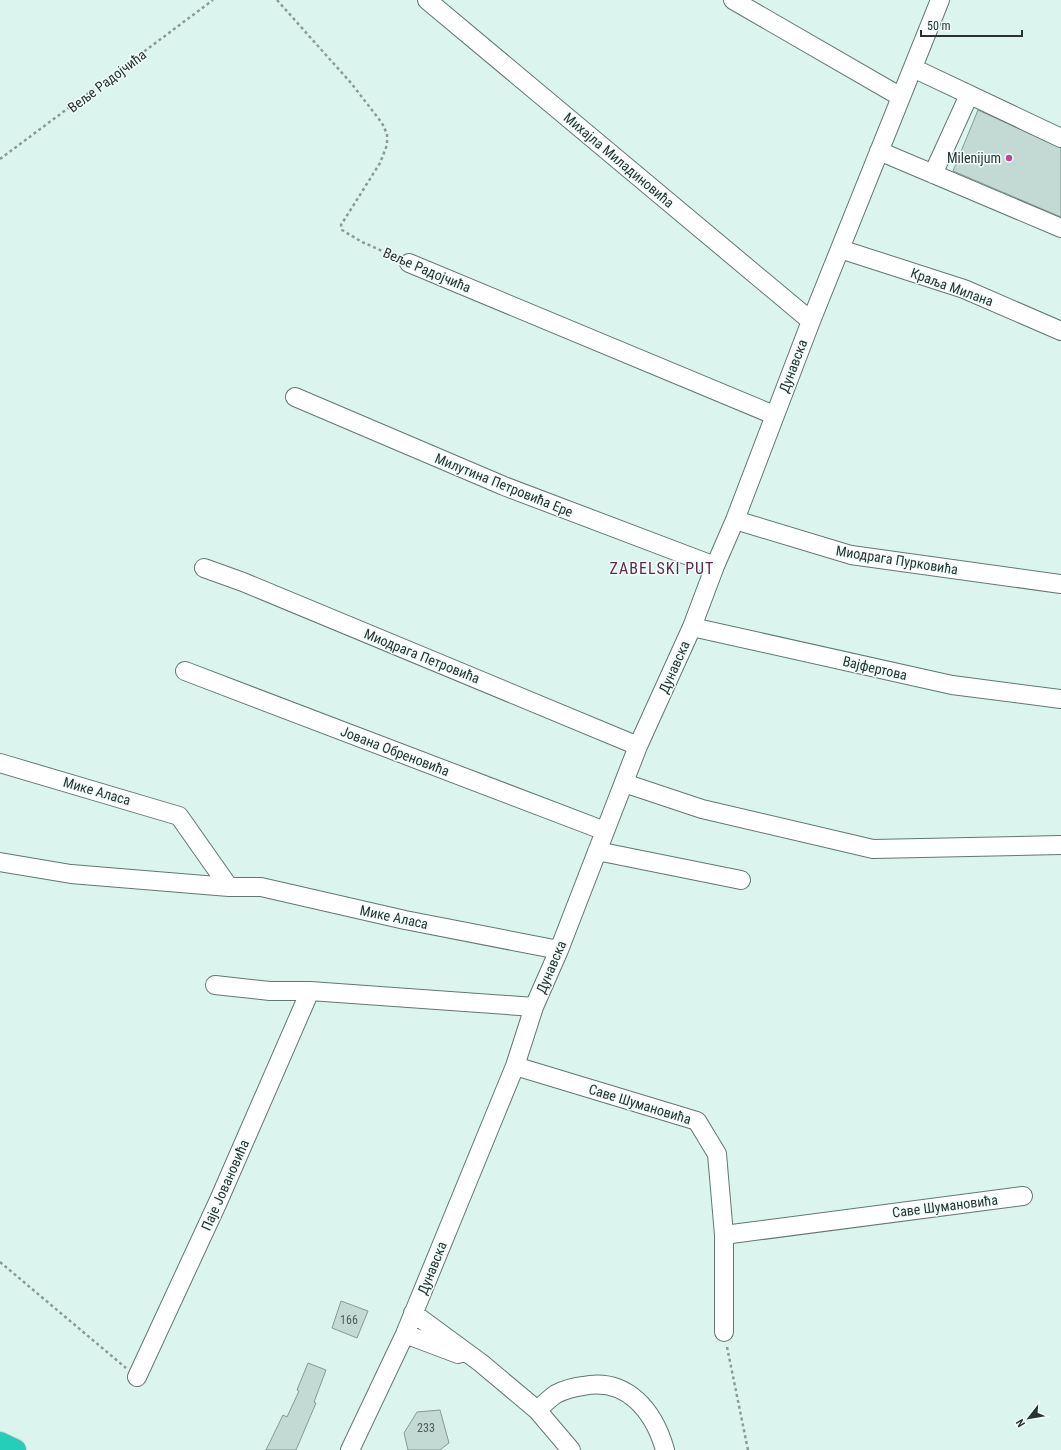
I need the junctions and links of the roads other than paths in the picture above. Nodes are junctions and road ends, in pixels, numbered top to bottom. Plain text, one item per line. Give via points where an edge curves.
1 (427, 0) edge
2 (733, 0) edge
3 (940, 0) edge
4 (912, 68) junction
5 (969, 95) junction
6 (901, 97) junction
7 (1061, 138) edge
8 (879, 151) junction
9 (933, 174) junction
10 (1061, 228) edge
11 (840, 249) junction
12 (410, 262) road end
13 (811, 321) junction
14 (1061, 331) edge
15 (295, 397) dead end
16 (774, 414) junction
17 (735, 520) junction
18 (714, 566) junction
19 (204, 568) dead end
20 (1061, 584) edge
21 (692, 627) junction
22 (185, 670) dead end
23 (1061, 699) edge
24 (638, 746) junction
25 (0, 763) edge
26 (624, 783) junction
27 (605, 831) junction
28 (1061, 845) edge
29 (597, 851) junction
30 (0, 862) edge
31 (741, 880) dead end
32 (229, 887) junction
33 (559, 950) junction
34 (215, 985) dead end
35 (310, 991) junction
36 (534, 1007) junction
37 (515, 1066) junction
38 (1023, 1196) dead end
39 (724, 1235) junction
40 (413, 1313) junction
41 (724, 1332) road end
42 (405, 1334) junction
43 (481, 1363) junction
44 (137, 1378) road end
45 (537, 1410) junction
46 (0, 1443) edge
47 (15, 1450) edge
48 (350, 1450) edge
49 (571, 1450) edge
50 (665, 1450) edge

1 - 13 street, Михајла Миладиновића
2 - 6 street
3 - 4 street, Дунавска
4 - 5 street
4 - 6 street, Дунавска
5 - 7 street
5 - 9 street
6 - 8 street, Дунавска
8 - 9 street
8 - 11 street, Дунавска
9 - 10 street
11 - 13 street, Дунавска
11 - 14 street, Краља Милана via 964,289
12 - 16 street, Веље Радојчића
13 - 16 street, Дунавска
15 - 18 street, Милутина Петровића Ере via 504,486
16 - 17 street, Дунавска
17 - 18 street, Дунавска
17 - 20 street, Миодрага Пурковића via 851,555
18 - 21 street, Дунавска
19 - 24 street, Миодрага Петровића
21 - 23 street, Вајфертова via 952,685
21 - 24 street, Дунавска
22 - 27 street, Јована Обреновића
24 - 26 street, Дунавска
25 - 32 street, Мике Аласа via 179,816
26 - 27 street, Дунавска
26 - 28 street via 702,809 873,849
27 - 29 street, Дунавска
29 - 31 street
29 - 33 street, Дунавска
30 - 32 street, Мике Аласа via 71,874
32 - 33 street, Мике Аласа via 262,887 405,920
33 - 36 street, Дунавска
34 - 35 street via 270,991
35 - 36 street
35 - 44 street, Паје Јовановића via 218,1202
36 - 37 street, Дунавска
37 - 39 street, Саве Шумановића via 697,1121 717,1154
37 - 40 street, Дунавска
38 - 39 street, Саве Шумановића
39 - 41 street, Саве Шумановића
40 - 42 street, Дунавска
40 - 43 street
42 - 43 street
42 - 48 street, Дунавска
43 - 45 street
45 - 49 street
45 - 50 street via 565,1390 608,1384 624,1391 642,1405 656,1425
46 - 47 highway

